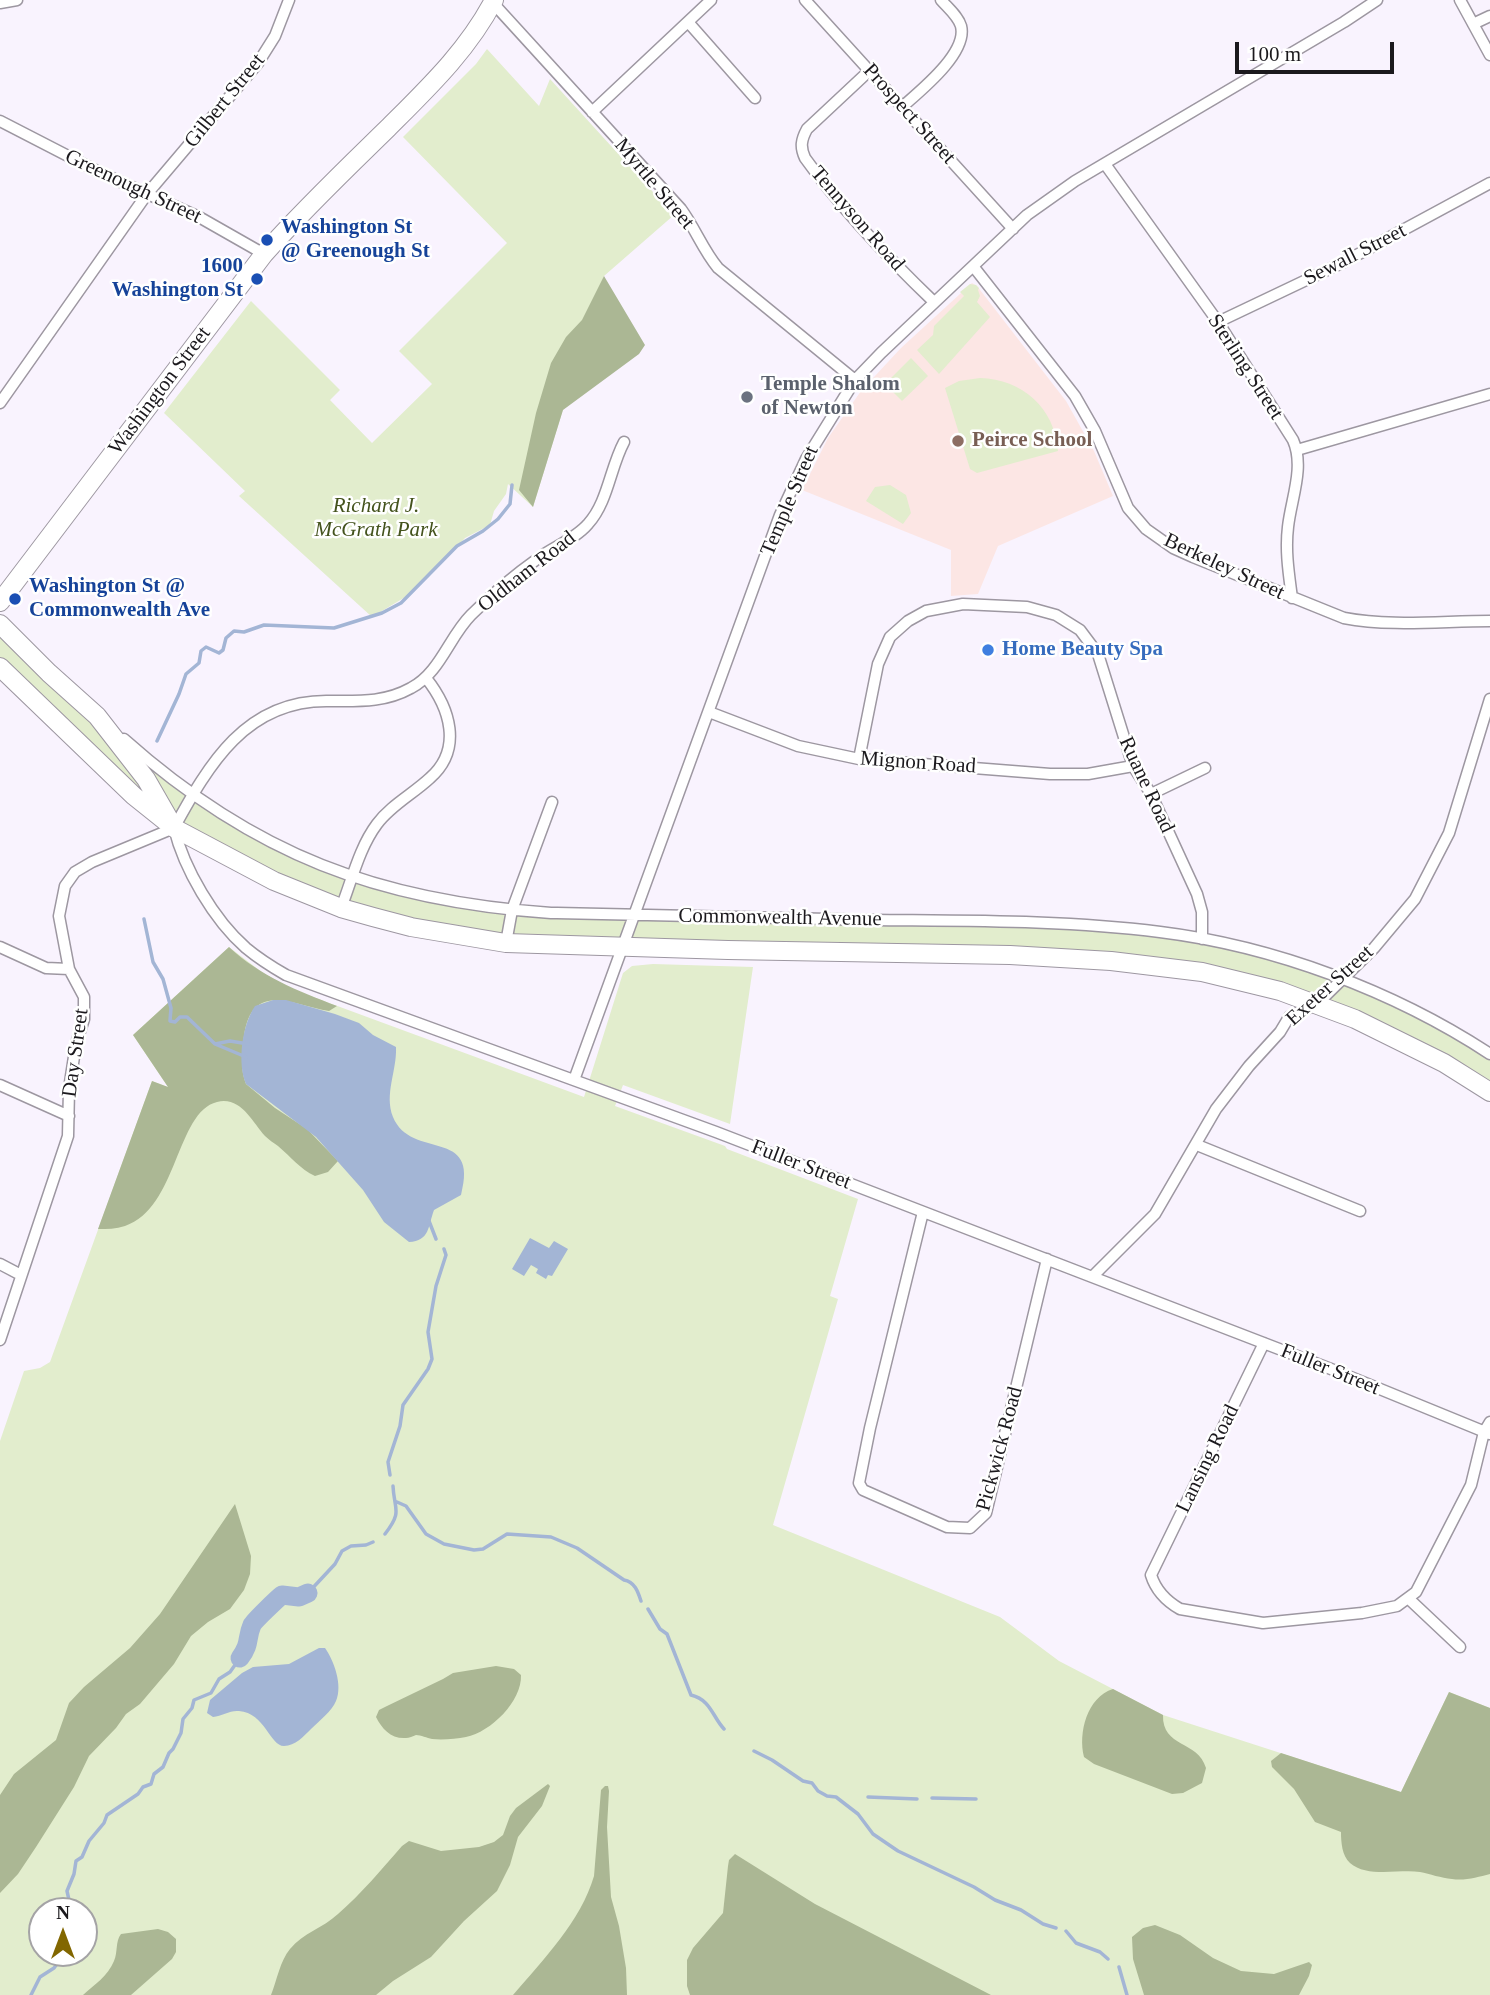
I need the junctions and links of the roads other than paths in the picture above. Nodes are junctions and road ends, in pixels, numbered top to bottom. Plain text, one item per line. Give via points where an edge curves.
1 (17, 0) edge
2 (289, 0) edge
3 (711, 0) edge
4 (805, 0) edge
5 (941, 0) edge
6 (1377, 0) edge
7 (1460, 0) edge
8 (493, 2) edge
9 (0, 3) edge
10 (1490, 16) edge
11 (688, 22) junction
12 (1473, 24) junction
13 (1490, 55) edge
14 (869, 71) junction
15 (755, 98) dead end
16 (902, 107) junction
17 (592, 112) junction
18 (0, 121) edge
19 (1105, 164) junction
20 (1490, 183) edge
21 (147, 194) junction
22 (1013, 229) junction
23 (264, 254) junction
24 (974, 267) junction
25 (934, 302) junction
26 (1218, 322) junction
27 (855, 380) junction
28 (1490, 394) edge
29 (0, 403) edge
30 (624, 442) dead end
31 (1297, 450) junction
32 (1292, 598) junction
33 (0, 602) edge
34 (1490, 621) edge
35 (0, 624) edge
36 (0, 667) edge
37 (426, 678) junction
38 (1490, 699) edge
39 (709, 712) junction
40 (97, 716) junction
41 (859, 759) junction
42 (1133, 766) junction
43 (1205, 768) dead end
44 (1151, 794) junction
45 (192, 796) junction
46 (552, 802) dead end
47 (174, 828) junction
48 (353, 877) junction
49 (341, 908) junction
50 (512, 910) junction
51 (634, 915) junction
52 (1202, 939) junction
53 (506, 943) junction
54 (0, 947) edge
55 (621, 947) junction
56 (69, 969) junction
57 (1341, 978) junction
58 (1317, 1004) junction
59 (1490, 1054) edge
60 (574, 1080) junction
61 (0, 1086) edge
62 (1490, 1092) edge
63 (69, 1116) junction
64 (1197, 1145) junction
65 (1360, 1211) dead end
66 (923, 1212) junction
67 (1047, 1259) junction
68 (0, 1264) edge
69 (21, 1275) junction
70 (1093, 1276) junction
71 (0, 1340) edge
72 (1264, 1343) junction
73 (1488, 1429) edge
74 (1409, 1599) junction
75 (1460, 1647) dead end

1 - 9 street
2 - 21 street, Gilbert Street via 258,63
3 - 11 street
4 - 14 street, Prospect Street
5 - 16 street via 959,21 961,39 932,80
6 - 19 street, Temple Street
7 - 12 street
8 - 17 street, Myrtle Street
8 - 23 main road, Washington Street via 446,70
10 - 12 street
11 - 15 street
11 - 17 street
12 - 13 street
14 - 16 street, Prospect Street
14 - 25 street, Tennyson Road via 807,129 801,149 855,222
16 - 22 street, Prospect Street
17 - 27 street, Myrtle Street via 681,209 718,268
18 - 21 street, Greenough Street
19 - 22 street, Temple Street via 1060,190
19 - 26 street, Sterling Street
20 - 26 street, Sewall Street via 1342,263
21 - 23 street, Greenough Street
21 - 29 street, Gilbert Street
22 - 24 street, Temple Street
23 - 33 main road, Washington Street
24 - 25 street, Temple Street
24 - 32 street, Berkeley Street via 1075,396 1128,508 1146,529 1173,548
25 - 27 street, Temple Street
26 - 31 street, Sterling Street
27 - 39 street, Temple Street via 786,500
28 - 31 street
30 - 37 street, Oldham Road via 600,506 587,526 526,567 489,599 455,634
31 - 32 street via 1288,527
32 - 34 street, Berkeley Street via 1366,622
35 - 40 main road, Commonwealth Avenue
36 - 47 main road, Commonwealth Avenue via 134,796
37 - 45 street via 373,701 303,703 262,716 219,755
37 - 48 street via 450,723 447,755 430,778 376,825
38 - 57 street, Exeter Street via 1449,833 1432,869 1394,926
39 - 41 street, Mignon Road via 798,746
39 - 51 street, Temple Street
40 - 45 street, Commonwealth Avenue
40 - 47 main road, Commonwealth Avenue via 146,779
41 - 42 street, Mignon Road via 1050,774 1088,774
41 - 42 street, Ruane Road via 878,664 890,637 921,613 978,604 1037,609 1080,630 1100,660
42 - 44 street, Ruane Road
43 - 44 street
44 - 52 street, Ruane Road via 1197,894
45 - 47 street
45 - 48 street, Commonwealth Avenue via 246,831
46 - 50 street
47 - 49 main road, Commonwealth Avenue via 274,881
47 - 56 street, Day Street via 75,872 65,886 60,916
47 - 60 street, Fuller Street via 179,849 212,907 244,947 264,962 310,985
48 - 49 street
48 - 50 street, Commonwealth Avenue via 452,902
49 - 53 main road, Commonwealth Avenue via 411,927
50 - 51 street, Commonwealth Avenue
50 - 53 street
51 - 52 street, Commonwealth Avenue via 1108,927
51 - 55 street, Temple Street
52 - 57 street, Commonwealth Avenue
53 - 55 main road, Commonwealth Avenue
54 - 56 street via 46,968
55 - 58 main road, Commonwealth Avenue via 1111,961 1217,975
55 - 60 street, Temple Street
56 - 63 street, Day Street via 84,997 84,1019 69,1089
57 - 58 street, Exeter Street
57 - 59 street, Commonwealth Avenue via 1434,1020
58 - 62 main road, Commonwealth Avenue via 1406,1042
58 - 64 street, Exeter Street via 1289,1017 1232,1087
60 - 66 street, Fuller Street
61 - 63 street
63 - 69 street, Day Street via 64,1152
64 - 65 street
64 - 70 street, Exeter Street via 1155,1214
66 - 67 street, Fuller Street
66 - 67 street, Pickwick Road via 859,1483 863,1490 947,1527 970,1528 986,1513
67 - 70 street, Fuller Street
68 - 69 street
69 - 71 street, Day Street
70 - 72 street, Fuller Street
72 - 73 street, Fuller Street
72 - 74 street, Lansing Road via 1151,1574 1160,1593 1180,1609 1263,1623 1362,1613
73 - 74 street via 1471,1485
74 - 75 street

